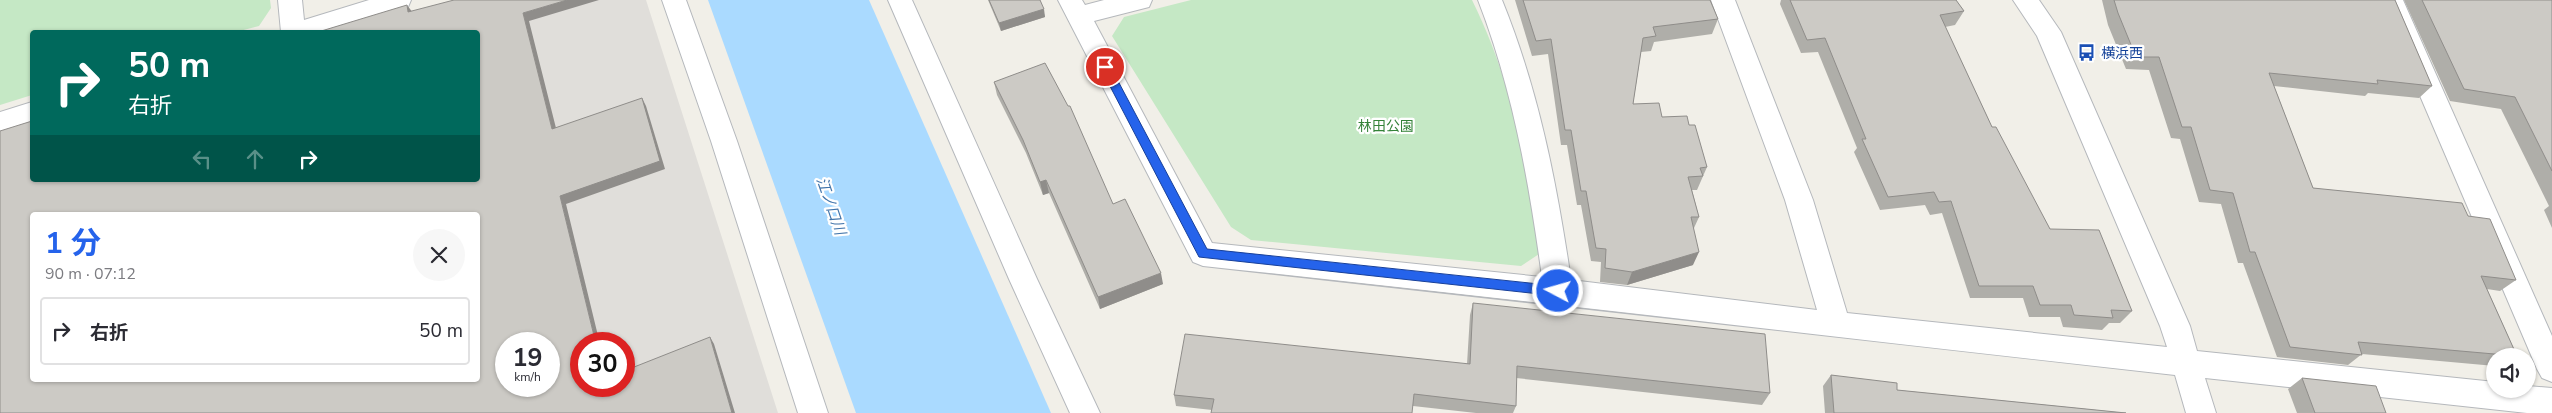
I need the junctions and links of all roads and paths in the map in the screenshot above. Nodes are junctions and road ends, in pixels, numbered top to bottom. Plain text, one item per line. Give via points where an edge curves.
1 (290, 0) edge
2 (398, 0) edge
3 (674, 0) edge
4 (900, 0) edge
5 (1140, 0) edge
6 (1490, 0) edge
7 (1723, 0) edge
8 (2025, 0) edge
9 (2391, 0) edge
10 (1074, 8) edge
11 (294, 30) edge
12 (304, 30) edge
13 (30, 113) edge
14 (0, 122) edge
15 (1558, 291) junction
16 (1836, 325) junction
17 (2186, 364) junction
18 (2552, 368) edge
19 (2552, 402) edge
20 (813, 413) edge
21 (1085, 413) edge
22 (2201, 413) edge

1 - 11 street
2 - 12 street
3 - 20 street
4 - 21 street
5 - 10 street
6 - 15 street via 1519,78 1541,168
7 - 16 street via 1799,200
8 - 17 street via 2048,32 2175,326
9 - 18 street
10 - 15 street via 1203,254
13 - 14 street
15 - 16 street
16 - 17 street
17 - 19 street
17 - 22 street

